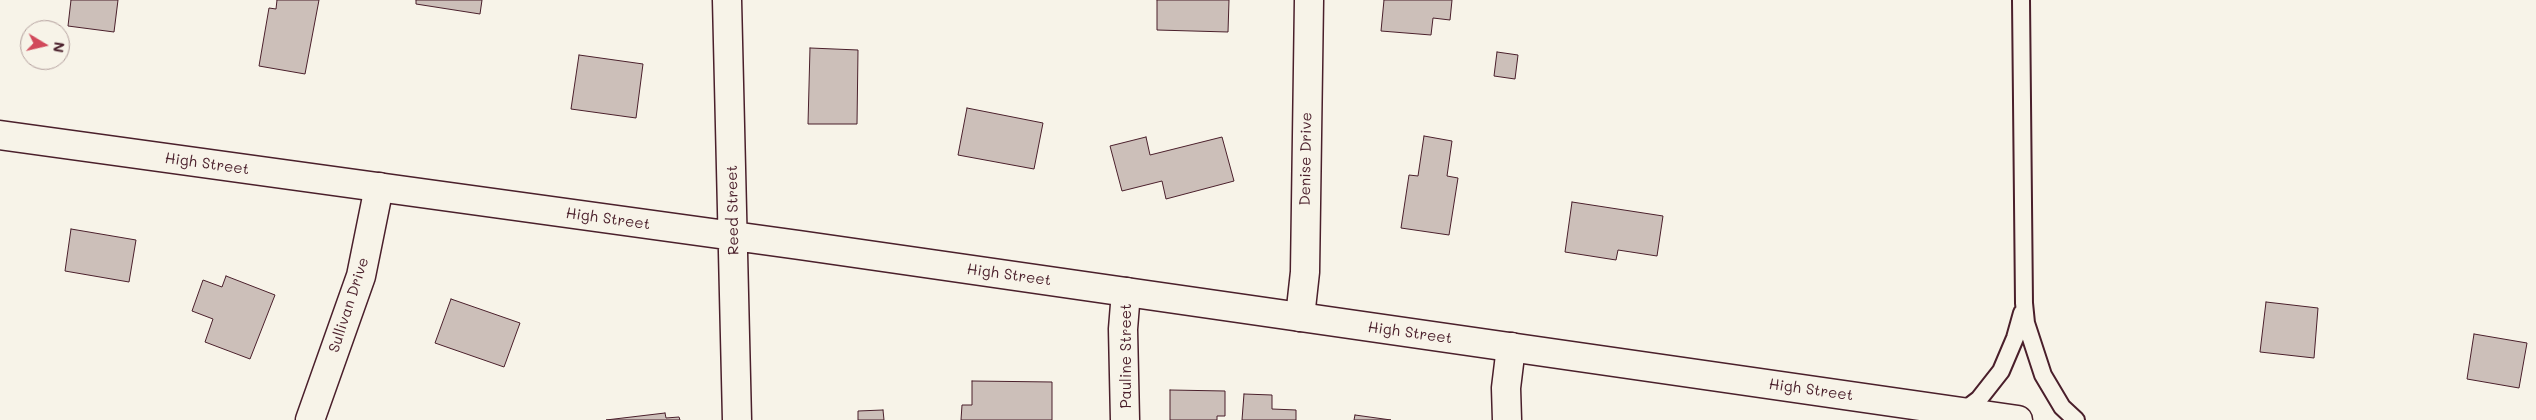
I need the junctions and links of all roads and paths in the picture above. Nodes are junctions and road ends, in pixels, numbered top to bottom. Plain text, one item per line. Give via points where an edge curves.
1 (728, 0) edge
2 (1309, 0) edge
3 (2021, 0) edge
4 (0, 135) edge
5 (380, 187) junction
6 (733, 236) junction
7 (1126, 292) junction
8 (2024, 304) junction
9 (1300, 317) junction
10 (1510, 347) junction
11 (1896, 411) edge
12 (1962, 412) junction
13 (310, 420) edge
14 (737, 420) edge
15 (1125, 420) edge
16 (1507, 420) edge
17 (2018, 420) edge
18 (2076, 420) edge

1 - 6 main road, Reed Street
2 - 9 main road, Denise Drive via 1305,264
3 - 8 lane
4 - 5 main road, High Street
5 - 6 main road, High Street
5 - 13 main road, Sullivan Drive via 361,276
6 - 7 main road, High Street
6 - 14 main road, Reed Street
7 - 9 main road, High Street
7 - 15 main road, Pauline Street via 1123,329
8 - 12 lane via 2015,338 2000,371 1979,399
8 - 18 lane via 2030,340 2044,376 2062,407
9 - 10 main road, High Street
10 - 11 main road, High Street
10 - 16 main road
11 - 12 main road, High Street
12 - 17 main road, High Street

